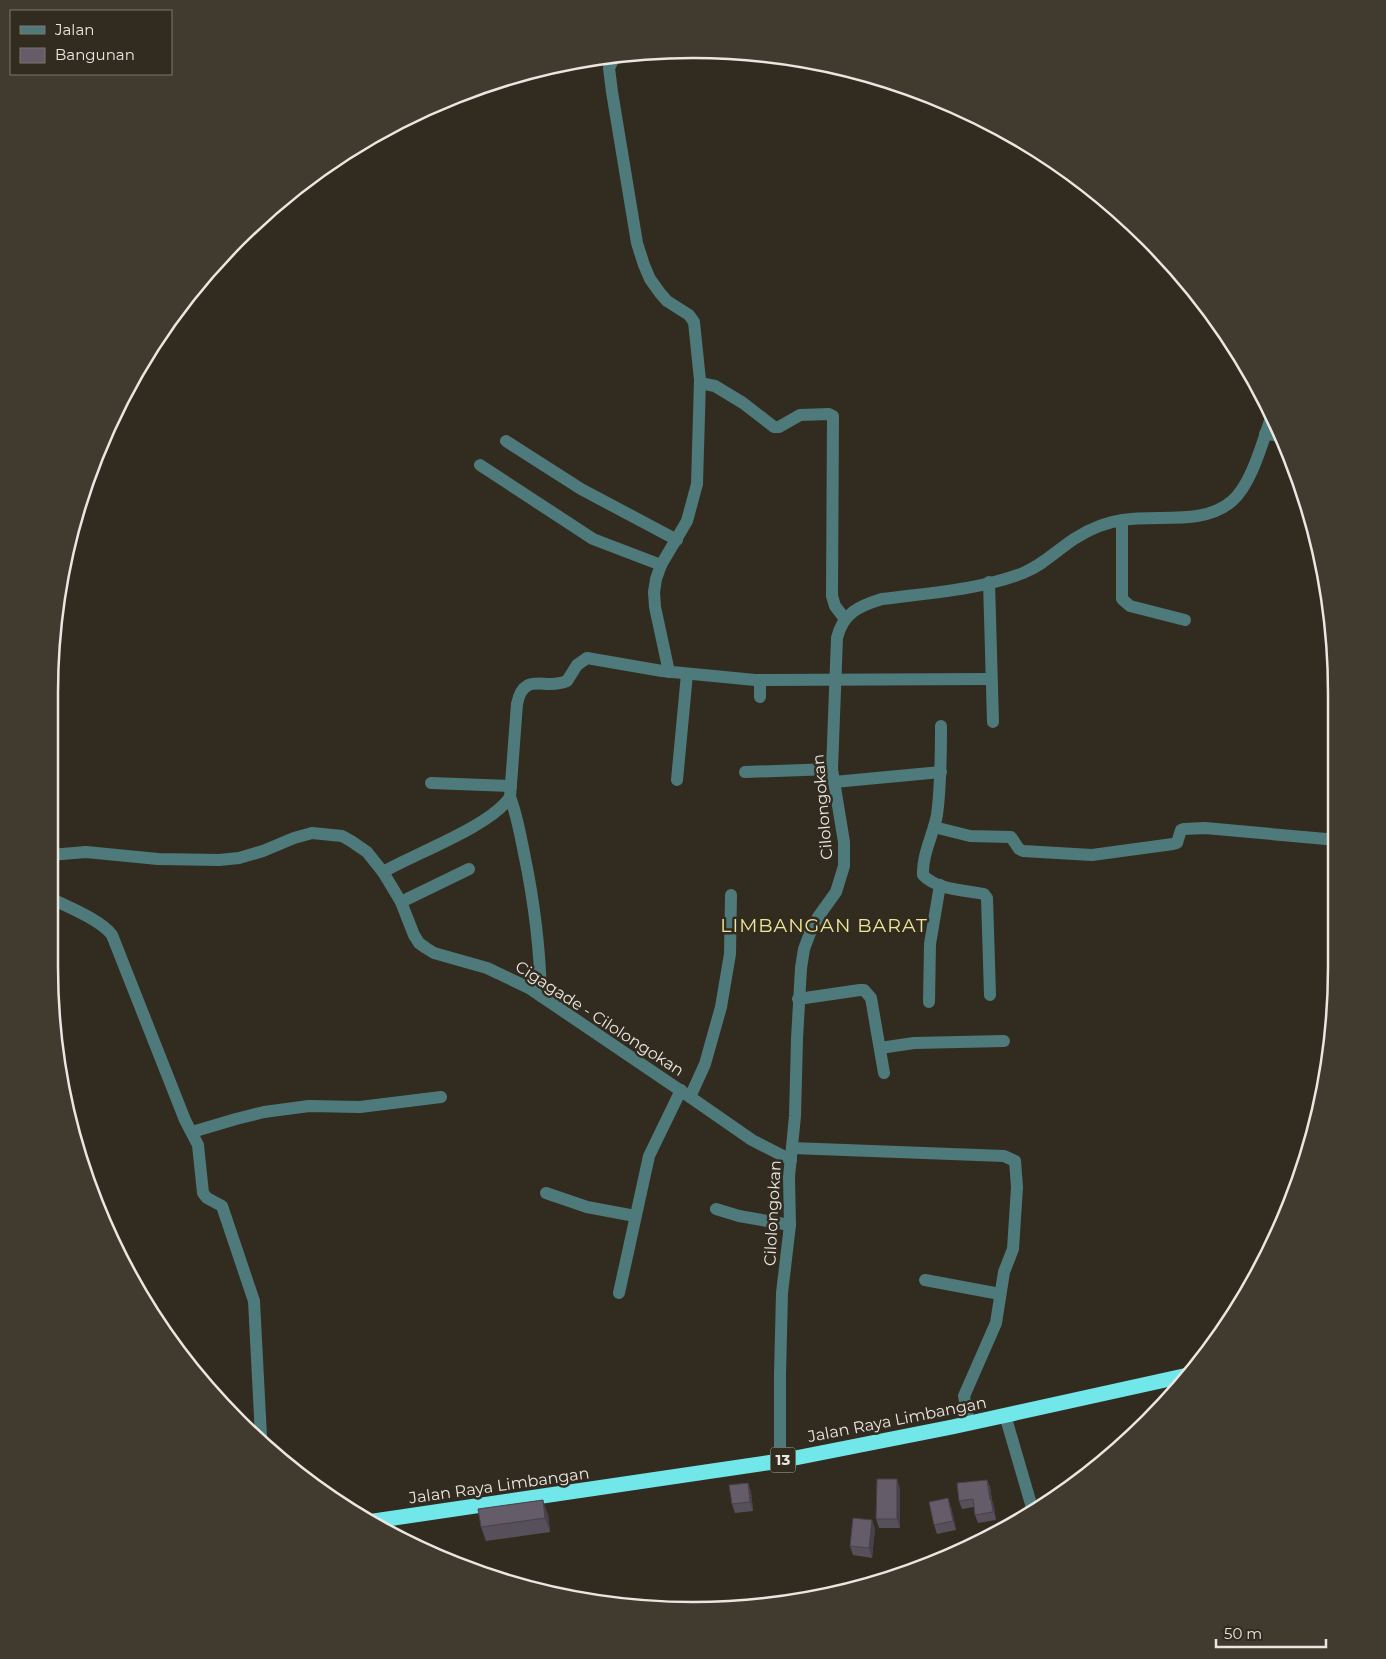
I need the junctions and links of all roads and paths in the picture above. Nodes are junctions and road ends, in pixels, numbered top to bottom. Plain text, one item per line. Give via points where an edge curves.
1 (612, 63) edge
2 (700, 382) junction
3 (1269, 424) edge
4 (1265, 434) junction
5 (1273, 435) edge
6 (506, 441) dead end
7 (480, 465) dead end
8 (1122, 520) junction
9 (676, 540) junction
10 (661, 565) junction
11 (989, 582) junction
12 (845, 619) junction
13 (1185, 620) dead end
14 (669, 672) junction
15 (687, 674) junction
16 (991, 679) junction
17 (760, 680) junction
18 (835, 681) junction
19 (760, 697) dead end
20 (993, 722) dead end
21 (941, 726) dead end
22 (745, 772) dead end
23 (941, 772) junction
24 (833, 776) junction
25 (677, 780) dead end
26 (432, 783) dead end
27 (511, 791) junction
28 (934, 827) junction
29 (1328, 839) edge
30 (58, 854) edge
31 (469, 869) dead end
32 (383, 872) junction
33 (940, 885) junction
34 (730, 895) dead end
35 (58, 902) edge
36 (401, 902) junction
37 (990, 995) dead end
38 (541, 996) junction
39 (798, 999) junction
40 (929, 1002) dead end
41 (1004, 1041) dead end
42 (880, 1048) junction
43 (884, 1073) dead end
44 (686, 1093) junction
45 (441, 1097) dead end
46 (192, 1132) junction
47 (792, 1154) junction
48 (546, 1193) dead end
49 (716, 1208) dead end
50 (636, 1216) junction
51 (790, 1226) junction
52 (925, 1280) dead end
53 (619, 1293) dead end
54 (1000, 1294) junction
55 (1177, 1377) edge
56 (1005, 1415) junction
57 (968, 1424) junction
58 (261, 1431) edge
59 (780, 1460) junction
60 (1030, 1504) edge
61 (382, 1520) edge

1 - 2 street via 612,92 637,243 654,286 694,322
2 - 9 street via 697,484 687,521
2 - 12 street via 715,386 743,403 774,427 800,415 833,416 832,596
3 - 4 street
4 - 5 street
4 - 8 street via 1240,492 1221,508 1202,515
6 - 9 street via 581,489
7 - 10 street via 593,539
8 - 11 street via 1086,532 1034,568
8 - 13 street via 1122,599 1130,606
9 - 10 street
10 - 14 street via 654,592 655,607
11 - 12 street via 882,599 855,610
11 - 16 street
12 - 18 street, Cilolongokan via 837,638
14 - 15 street
14 - 27 street via 592,658 582,660 567,681 526,685 518,696
15 - 17 street
15 - 25 street
16 - 18 street
16 - 20 street
17 - 18 street
17 - 19 street
18 - 24 street, Cilolongokan
21 - 23 street
22 - 24 street
23 - 24 street
23 - 28 street
24 - 39 street, Cilolongokan via 844,842 844,866 836,892 818,917 804,949
26 - 27 street
27 - 32 street via 505,806 474,826
27 - 38 street via 533,896
28 - 29 street via 975,836 1011,837 1023,851 1085,855 1177,843 1184,829
28 - 33 street via 924,876
30 - 32 street, Cigagade - Cilolongokan via 86,852 158,859 219,860 239,858 312,833 342,836 367,852
31 - 36 street
32 - 36 street, Cigagade - Cilolongokan
33 - 37 street via 984,894 987,898
33 - 40 street via 930,944
34 - 44 street via 730,954 721,1007 705,1064
35 - 46 street via 99,923 112,935 184,1120
36 - 38 street, Cigagade - Cilolongokan via 414,935 426,948 508,976
38 - 44 street, Cigagade - Cilolongokan
39 - 42 street via 864,990 871,998
39 - 47 street, Cilolongokan
41 - 42 street via 914,1043
42 - 43 street
44 - 47 street, Cigagade - Cilolongokan via 752,1140
44 - 50 street via 649,1156
45 - 46 street via 360,1107 309,1106 264,1112
46 - 58 street via 199,1151 203,1193 222,1206 254,1301
47 - 51 street, Cilolongokan
47 - 54 street via 1010,1157 1016,1166 1013,1249
48 - 50 street via 587,1207
49 - 51 street
50 - 53 street
51 - 59 street, Cilolongokan via 782,1293
52 - 54 street
54 - 57 street via 996,1324 964,1396
55 - 56 highway, Jalan Raya Limbangan / 13
56 - 57 highway, Jalan Raya Limbangan / 13
56 - 60 street
57 - 59 highway, Jalan Raya Limbangan / 13
59 - 61 highway, Jalan Raya Limbangan / 13

